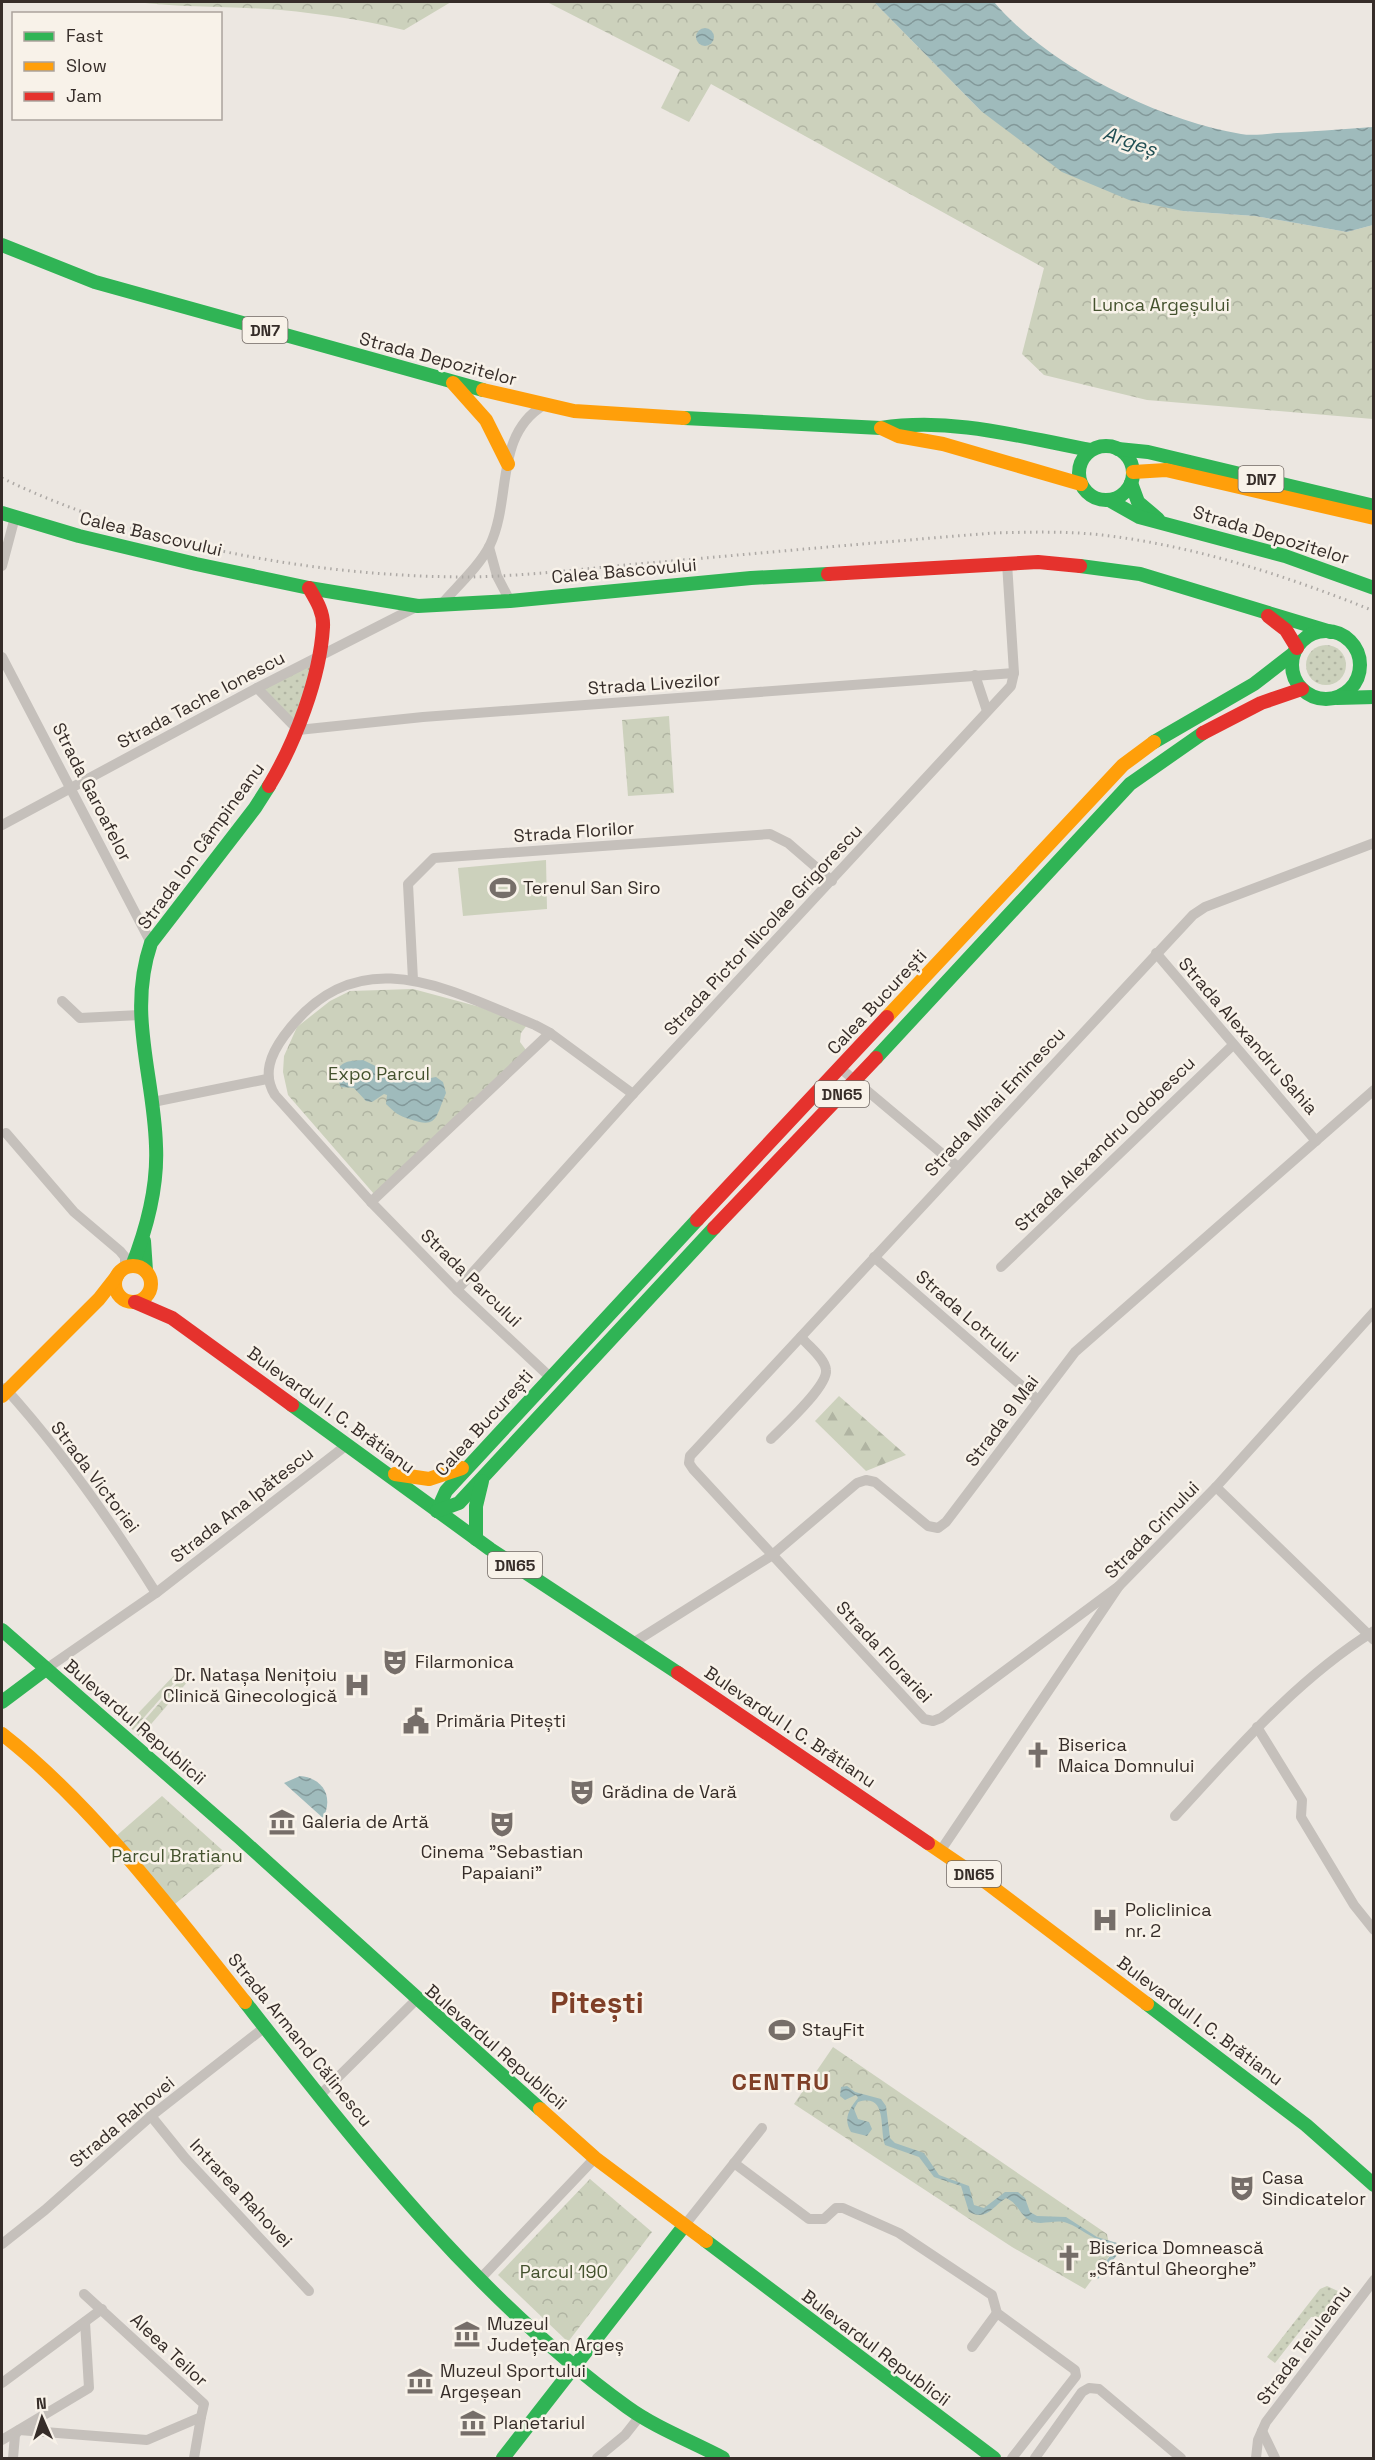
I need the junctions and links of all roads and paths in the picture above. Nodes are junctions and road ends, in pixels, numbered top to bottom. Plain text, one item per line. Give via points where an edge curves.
1 (2, 245) edge
2 (452, 382) junction
3 (544, 405) junction
4 (881, 428) junction
5 (1118, 448) junction
6 (1090, 450) junction
7 (508, 464) junction
8 (1132, 477) junction
9 (1081, 484) junction
10 (1109, 500) junction
11 (1374, 506) edge
12 (8, 515) edge
13 (1374, 518) edge
14 (1158, 519) junction
15 (489, 547) junction
16 (1008, 563) junction
17 (2, 566) edge
18 (309, 588) junction
19 (1374, 588) edge
20 (510, 601) junction
21 (418, 606) junction
22 (440, 606) junction
23 (1255, 610) junction
24 (1331, 632) junction
25 (1295, 651) junction
26 (2, 657) edge
27 (317, 657) junction
28 (1360, 660) junction
29 (1374, 667) edge
30 (1014, 673) junction
31 (975, 675) junction
32 (257, 688) junction
33 (1302, 689) junction
34 (1374, 697) edge
35 (1337, 698) junction
36 (987, 711) junction
37 (298, 730) junction
38 (72, 788) junction
39 (2, 825) edge
40 (1374, 843) edge
41 (831, 881) junction
42 (151, 944) junction
43 (1156, 953) junction
44 (413, 980) junction
45 (62, 1000) dead end
46 (140, 1015) junction
47 (550, 1033) junction
48 (1233, 1045) junction
49 (840, 1068) junction
50 (267, 1079) junction
51 (854, 1081) junction
52 (1374, 1090) edge
53 (633, 1094) junction
54 (153, 1102) junction
55 (6, 1134) dead end
56 (1316, 1141) junction
57 (958, 1167) junction
58 (371, 1202) junction
59 (144, 1238) junction
60 (874, 1257) junction
61 (1001, 1267) dead end
62 (125, 1270) junction
63 (146, 1271) junction
64 (151, 1289) junction
65 (457, 1290) junction
66 (99, 1299) junction
67 (130, 1301) junction
68 (1374, 1312) edge
69 (172, 1318) junction
70 (801, 1337) junction
71 (549, 1377) junction
72 (3, 1391) edge
73 (1038, 1400) junction
74 (771, 1439) dead end
75 (348, 1444) junction
76 (690, 1456) joint
77 (471, 1463) junction
78 (384, 1470) junction
79 (485, 1473) junction
80 (1216, 1487) junction
81 (437, 1511) junction
82 (476, 1539) junction
83 (771, 1556) junction
84 (1119, 1586) junction
85 (156, 1593) junction
86 (2, 1630) edge
87 (1372, 1635) edge
88 (633, 1643) junction
89 (46, 1669) junction
90 (2, 1702) edge
91 (1257, 1728) junction
92 (2, 1734) edge
93 (1175, 1816) dead end
94 (941, 1850) junction
95 (1374, 1930) edge
96 (416, 2000) junction
97 (265, 2027) junction
98 (320, 2096) junction
99 (151, 2116) junction
100 (762, 2128) dead end
101 (595, 2158) junction
102 (734, 2163) junction
103 (1374, 2185) edge
104 (684, 2226) junction
105 (2, 2244) edge
106 (481, 2278) junction
107 (1374, 2280) edge
108 (309, 2291) dead end
109 (84, 2294) dead end
110 (102, 2309) junction
111 (997, 2313) junction
112 (85, 2322) junction
113 (972, 2347) dead end
114 (574, 2367) junction
115 (2, 2383) edge
116 (640, 2416) junction
117 (201, 2417) junction
118 (19, 2430) junction
119 (1262, 2431) junction
120 (2, 2440) edge
121 (13, 2458) edge
122 (194, 2458) edge
123 (503, 2458) edge
124 (597, 2458) edge
125 (723, 2458) edge
126 (994, 2458) edge
127 (1012, 2458) edge
128 (1035, 2458) edge
129 (1181, 2458) edge
130 (1256, 2458) edge
131 (1275, 2458) edge

1 - 2 main road, Strada Depozitelor / DN7 via 95,282
2 - 3 main road, Strada Depozitelor / DN7
2 - 7 main road via 486,418
3 - 4 main road, Strada Depozitelor / DN7 via 574,411
3 - 7 street via 519,427
4 - 6 main road, Strada Depozitelor / DN7 via 900,423 951,426
4 - 9 main road, Strada Depozitelor / DN7 via 898,436 942,444
5 - 6 main road, DN7
5 - 8 main road via 1129,458
5 - 11 main road, DN7
6 - 9 main road via 1078,469
7 - 15 street
8 - 10 main road via 1123,495
8 - 13 main road, Strada Depozitelor / DN7 via 1166,470
8 - 14 main road, Strada Depozitelor via 1138,502
9 - 10 main road, DN7 via 1092,497
10 - 14 main road, Strada Depozitelor via 1127,513
12 - 17 street
12 - 18 main road, Calea Bascovului via 88,538
14 - 19 main road, Strada Depozitelor via 1299,560
15 - 20 street via 497,576
15 - 22 street
16 - 20 main road, Calea Bascovului via 751,578
16 - 23 main road, Calea Bascovului via 1064,563 1140,574
16 - 30 street
18 - 21 main road, Calea Bascovului
18 - 27 main road, Strada Ion Câmpineanu via 322,616
20 - 22 main road, Calea Bascovului
21 - 22 main road, Calea Bascovului
21 - 27 street, Strada Tache Ionescu
23 - 24 main road, Calea Bascovului
23 - 25 main road, Calea Bascovului via 1278,623
24 - 25 main road via 1312,634
24 - 28 main road via 1348,639
25 - 33 main road via 1293,672
25 - 49 main road, Calea București / DN65 via 1275,670 1124,765
26 - 38 street, Strada Garoafelor
27 - 32 street, Strada Tache Ionescu
27 - 37 main road, Strada Ion Câmpineanu
28 - 29 main road
28 - 35 main road via 1355,683
30 - 31 street, Strada Livezilor
30 - 36 street, Strada Pictor Nicolae Grigorescu via 1011,686
31 - 36 street
31 - 37 street, Strada Livezilor
32 - 37 street
32 - 38 street, Strada Tache Ionescu
33 - 35 main road via 1318,698
33 - 51 main road, Calea București / DN65 via 1253,705 1139,777
34 - 35 main road
36 - 41 street, Strada Pictor Nicolae Grigorescu
37 - 42 main road, Strada Ion Câmpineanu via 260,801
38 - 39 street, Strada Tache Ionescu
38 - 42 street, Strada Garoafelor
40 - 43 street, Strada Mihai Eminescu via 1198,911
41 - 44 street, Strada Florilor via 788,843 770,834 434,858 408,884
41 - 53 street, Strada Pictor Nicolae Grigorescu
42 - 46 main road, Strada Ion Câmpineanu via 140,980
43 - 48 street, Strada Alexandru Sahia
43 - 57 street, Strada Mihai Eminescu
44 - 47 street via 439,986
44 - 50 street via 351,982 329,992 312,1004 278,1044
45 - 46 street via 80,1017
46 - 54 main road, Strada Ion Câmpineanu
47 - 53 street
47 - 58 street
48 - 56 street, Strada Alexandru Sahia
48 - 61 street, Strada Alexandru Odobescu
49 - 51 street
49 - 71 main road, Calea București / DN65
50 - 54 street
50 - 58 street, Strada Parcului via 275,1095
51 - 57 street
51 - 79 main road, Calea București / DN65
52 - 56 street, Strada 9 Mai
53 - 65 street, Strada Pictor Nicolae Grigorescu
54 - 59 main road, Strada Ion Câmpineanu via 156,1171
55 - 62 street via 74,1212 120,1251 125,1257
56 - 73 street, Strada 9 Mai via 1075,1352
57 - 60 street, Strada Mihai Eminescu
58 - 65 street, Strada Parcului
59 - 62 main road, Strada Ion Câmpineanu
59 - 63 main road, Strada Ion Câmpineanu
60 - 70 street, Strada Mihai Eminescu
60 - 73 street, Strada Lotrului
62 - 63 main road
62 - 66 main road, Strada Ion Câmpineanu
62 - 67 main road via 118,1293
63 - 64 main road
64 - 67 main road via 145,1298
64 - 69 main road, Bulevardul I. C. Brătianu
65 - 71 street, Strada Parcului
66 - 67 main road
66 - 72 main road, Strada Ion Câmpineanu
67 - 69 main road, Bulevardul I. C. Brătianu
68 - 80 street, Strada Crinului
69 - 75 main road, Bulevardul I. C. Brătianu
70 - 74 street via 827,1371 810,1398
70 - 76 street, Strada Mihai Eminescu
71 - 77 main road, Calea București / DN65
72 - 85 street, Strada Victoriei via 79,1478
73 - 83 street, Strada 9 Mai via 938,1528 928,1526 875,1482 866,1480 856,1483
75 - 78 main road, Bulevardul I. C. Brătianu
75 - 85 street, Strada Ana Ipătescu
76 - 83 street, Strada Florariei via 688,1463
77 - 78 main road via 449,1475 423,1480
77 - 81 main road, Calea București via 446,1491
78 - 81 main road, Bulevardul I. C. Brătianu
79 - 81 main road, Calea București / DN65 via 459,1503
79 - 82 main road, DN65 via 476,1506
80 - 84 street, Strada Crinului
80 - 87 street
81 - 82 main road, Bulevardul I. C. Brătianu / DN65
82 - 88 main road, Bulevardul I. C. Brătianu / DN65
83 - 84 street, Strada Florariei via 924,1719 933,1721
83 - 88 street, Strada 9 Mai
84 - 94 street, Strada Crinului
85 - 89 street, Strada Ana Ipătescu
86 - 89 main road, Bulevardul Republicii
87 - 91 street via 1326,1667
88 - 94 main road, Bulevardul I. C. Brătianu / DN65
89 - 90 main road
89 - 96 main road, Bulevardul Republicii
91 - 93 street
91 - 95 street via 1302,1800 1300,1817 1354,1905
92 - 97 main road, Strada Armand Călinescu via 38,1765 130,1860
94 - 103 main road, Bulevardul I. C. Brătianu / DN65 via 1240,2073
96 - 98 street
96 - 101 main road, Bulevardul Republicii
97 - 98 main road, Strada Armand Călinescu
97 - 99 street, Strada Rahovei
98 - 106 main road, Strada Armand Călinescu
99 - 105 street, Strada Rahovei
99 - 108 street, Intrarea Rahovei
100 - 102 street
101 - 104 main road, Bulevardul Republicii
101 - 106 street
102 - 104 street
102 - 111 street via 809,2219 824,2219 836,2208 843,2208 899,2233 992,2295
104 - 114 main road
104 - 126 main road, Bulevardul Republicii
106 - 114 main road, Strada Armand Călinescu
107 - 119 street, Strada Teiuleanu
109 - 110 street, Aleea Teilor
110 - 112 street
110 - 117 street, Aleea Teilor via 204,2404
111 - 113 street
111 - 127 street via 1077,2373
112 - 115 street
112 - 118 street via 89,2388
114 - 116 main road, Strada Armand Călinescu
114 - 123 main road
116 - 124 street via 626,2435
116 - 125 main road, Strada Armand Călinescu
117 - 118 street, Aleea Teilor via 147,2440
117 - 122 street, Aleea Teilor
118 - 120 street
118 - 121 street
119 - 130 street, Strada Teiuleanu
119 - 131 street
128 - 129 street via 1082,2392 1089,2388 1099,2389

